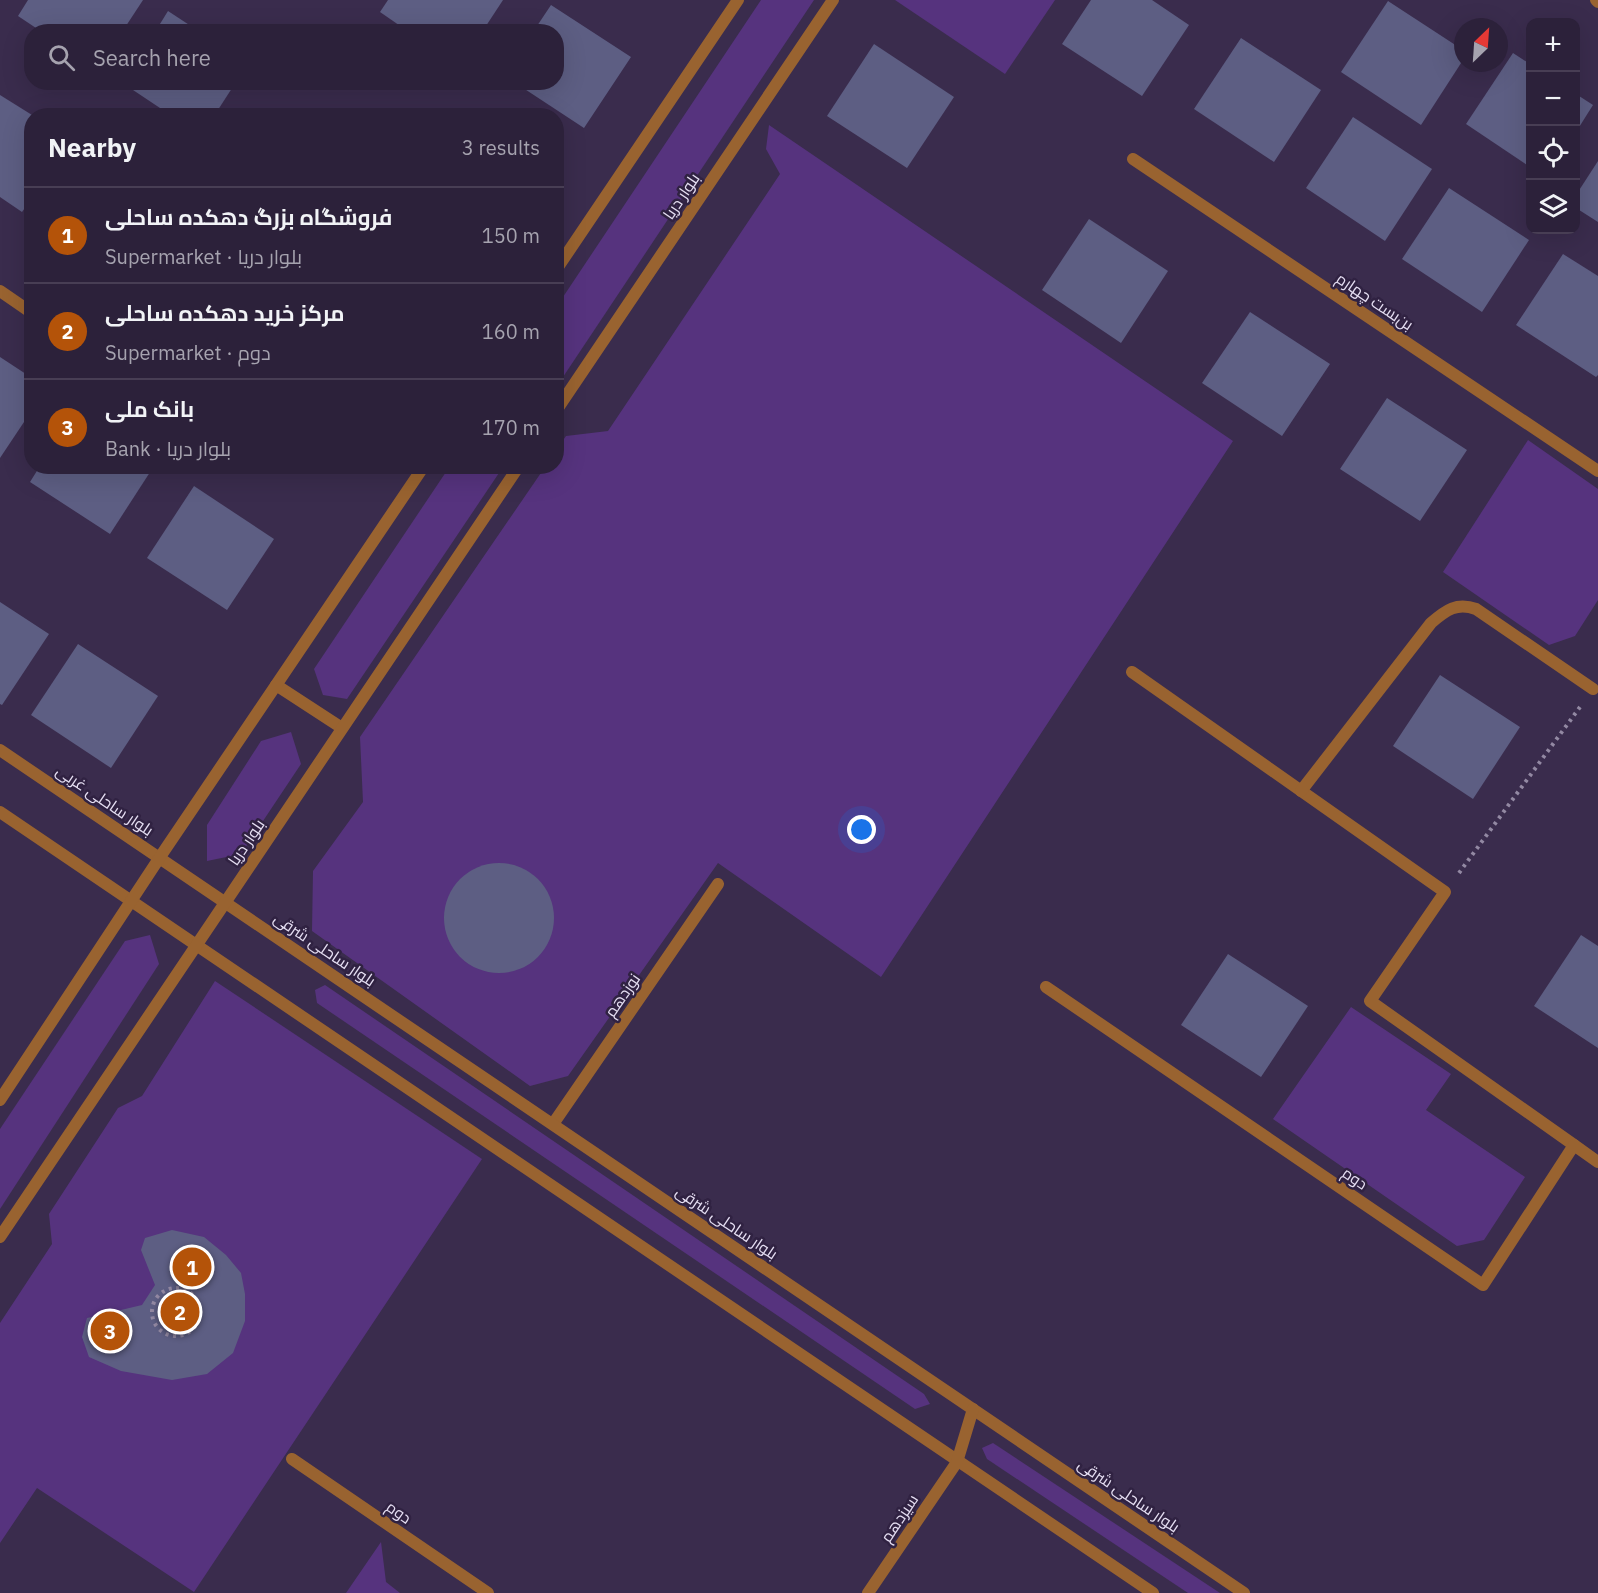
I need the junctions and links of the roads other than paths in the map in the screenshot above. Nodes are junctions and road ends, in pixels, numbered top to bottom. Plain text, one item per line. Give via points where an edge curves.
1 (738, 0) edge
2 (833, 0) edge
3 (1133, 159) dead end
4 (564, 258) edge
5 (0, 291) edge
6 (24, 308) edge
7 (564, 399) edge
8 (1598, 471) edge
9 (419, 474) edge
10 (514, 474) edge
11 (1132, 672) dead end
12 (276, 685) junction
13 (1596, 688) edge
14 (342, 728) junction
15 (0, 750) edge
16 (1301, 791) junction
17 (0, 812) edge
18 (160, 857) junction
19 (191, 878) joint
20 (718, 884) dead end
21 (131, 900) junction
22 (226, 901) junction
23 (196, 945) junction
24 (1046, 987) dead end
25 (0, 1100) edge
26 (553, 1124) junction
27 (1574, 1146) junction
28 (1598, 1162) edge
29 (0, 1237) edge
30 (973, 1409) junction
31 (292, 1458) dead end
32 (957, 1461) junction
33 (488, 1593) edge
34 (868, 1593) edge
35 (1153, 1593) edge
36 (1244, 1593) edge

1 - 4 street
2 - 7 street, بلوار دریا
3 - 8 street, بن‌بست چهارم
5 - 6 street
9 - 12 street
10 - 14 street, بلوار دریا
11 - 16 street
12 - 14 street
12 - 18 street
13 - 16 street via 1476,609 1465,605 1452,607 1431,622
14 - 22 street, بلوار دریا
15 - 18 street, بلوار ساحلی غربی
16 - 27 street via 1445,892 1370,1001
17 - 21 street
18 - 19 street, بلوار ساحلی غربی
18 - 21 street
19 - 22 street, بلوار ساحلی شرقی
20 - 26 street, نوزدهم
21 - 23 street
21 - 25 street
22 - 23 street, بلوار دریا
22 - 26 street, بلوار ساحلی شرقی
23 - 29 street, بلوار دریا
23 - 32 street
24 - 27 street, دوم via 1483,1285
26 - 30 street, بلوار ساحلی شرقی
27 - 28 street
30 - 32 street, سیزدهم
30 - 36 street, بلوار ساحلی شرقی
31 - 33 street, دوم
32 - 34 street, سیزدهم
32 - 35 street

